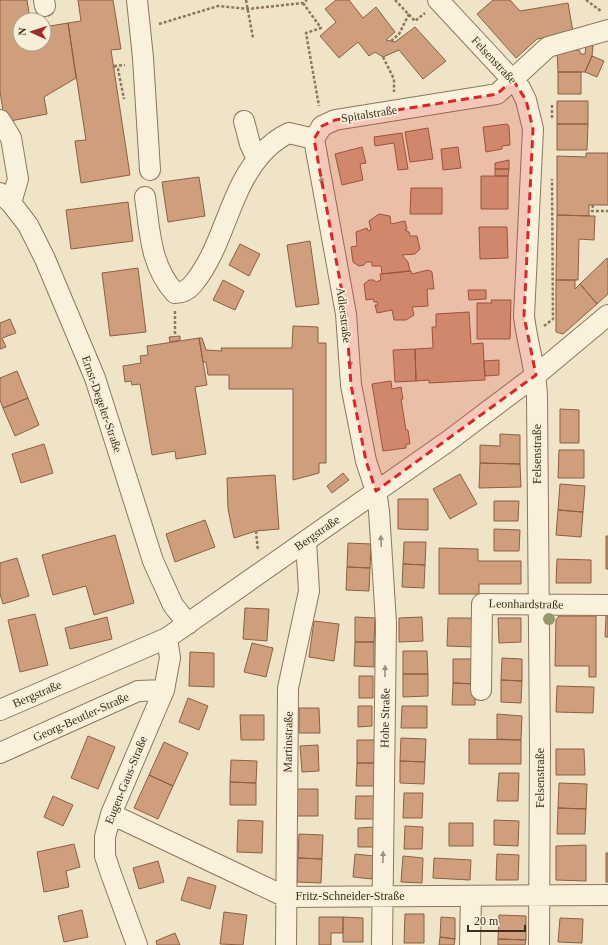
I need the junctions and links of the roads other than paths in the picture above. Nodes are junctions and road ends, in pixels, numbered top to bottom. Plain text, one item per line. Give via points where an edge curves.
1 (137, 0) edge
2 (438, 0) edge
3 (605, 21) edge
4 (512, 80) junction
5 (0, 120) edge
6 (244, 120) dead end
7 (318, 133) junction
8 (257, 159) junction
9 (150, 170) dead end
10 (145, 197) dead end
11 (5, 198) edge
12 (608, 315) edge
13 (536, 375) junction
14 (376, 491) junction
15 (306, 541) junction
16 (538, 604) junction
17 (608, 605) edge
18 (188, 624) junction
19 (167, 638) junction
20 (164, 690) junction
21 (481, 690) dead end
22 (0, 710) edge
23 (0, 753) edge
24 (111, 814) junction
25 (608, 895) edge
26 (382, 896) junction
27 (471, 896) junction
28 (539, 896) junction
29 (286, 897) junction
30 (137, 945) edge
31 (286, 945) edge
32 (382, 945) edge
33 (470, 945) edge
34 (539, 945) edge

1 - 9 street
2 - 4 street, Felsenstraße
3 - 4 street, Spitalstraße via 548,47
4 - 7 street, Spitalstraße via 496,94 335,120
4 - 13 street, Felsenstraße via 526,100 533,129 524,309 526,339
5 - 11 street via 11,138 18,179
6 - 8 street
7 - 8 street via 289,133 276,139
7 -> 14 street, Adlerstraße via 346,314 352,385 366,461
8 - 10 street via 242,184 205,265 192,285 182,293 174,293 163,280 153,254
11 - 18 street, Ernst-Degeler-Straße via 28,225 45,258 96,378 153,561 173,605
12 - 13 street, Bergstraße
13 - 14 street, Bergstraße via 447,442
13 - 16 street, Felsenstraße
14 - 15 street, Bergstraße
26 -> 14 street, Hohe Straße via 386,623
15 - 18 street, Bergstraße
15 - 29 street, Martinstraße via 309,591 288,688
16 - 17 street, Leonhardstraße
16 - 21 street, Leonhardstraße via 482,604
16 - 28 street, Felsenstraße
18 - 19 street, Bergstraße
19 - 20 street, Eugen-Gaus-Straße via 170,658
19 - 22 street, Bergstraße
20 - 23 street, Georg-Beutler-Straße via 138,691
20 - 24 street, Eugen-Gaus-Straße
24 - 29 street, Fritz-Schneider-Straße
24 - 30 street, Eugen-Gaus-Straße via 104,837 105,856
25 - 28 street, Fritz-Schneider-Straße
26 - 27 street, Fritz-Schneider-Straße
26 - 29 street, Fritz-Schneider-Straße
26 - 32 street, Hohe Straße
27 - 28 street, Fritz-Schneider-Straße
27 - 33 street
28 - 34 street, Felsenstraße
29 - 31 street, Martinstraße

